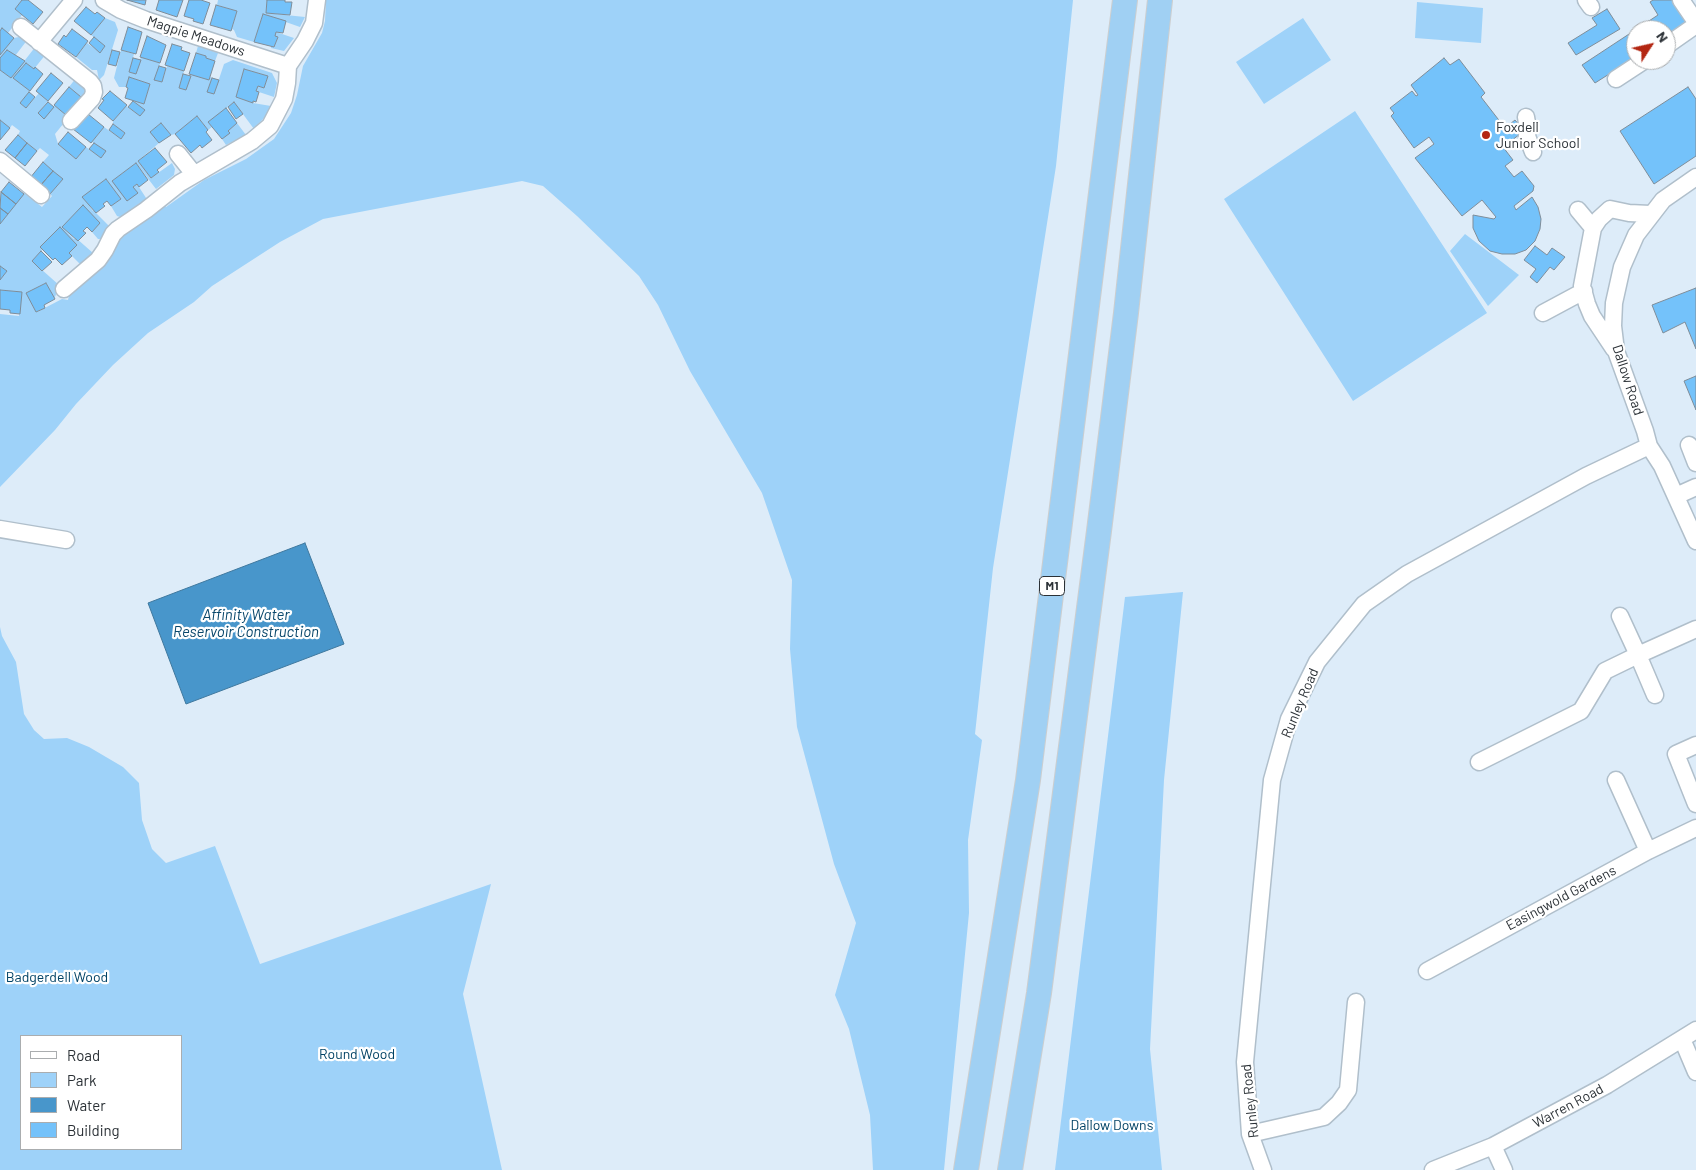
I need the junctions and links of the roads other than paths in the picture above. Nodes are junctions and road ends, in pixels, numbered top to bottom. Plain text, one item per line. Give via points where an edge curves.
1 (74, 0) edge
2 (317, 0) edge
3 (1125, 0) edge
4 (1160, 0) edge
5 (1681, 0) edge
6 (106, 1) edge
7 (1696, 24) edge
8 (21, 27) dead end
9 (1676, 39) edge
10 (40, 42) junction
11 (288, 66) junction
12 (1629, 70) edge
13 (1616, 79) dead end
14 (1526, 117) dead end
15 (71, 122) dead end
16 (1533, 152) dead end
17 (178, 154) dead end
18 (0, 161) edge
19 (194, 174) junction
20 (1696, 177) edge
21 (42, 195) dead end
22 (1578, 210) dead end
23 (1650, 214) junction
24 (1593, 228) junction
25 (64, 289) dead end
26 (1585, 297) junction
27 (1614, 303) junction
28 (1543, 313) dead end
29 (1616, 351) junction
30 (1689, 445) dead end
31 (1650, 446) junction
32 (1696, 463) edge
33 (1696, 487) edge
34 (1676, 496) junction
35 (0, 529) edge
36 (1694, 531) edge
37 (66, 540) dead end
38 (1620, 616) dead end
39 (1696, 629) edge
40 (1638, 655) junction
41 (1655, 695) dead end
42 (1696, 745) edge
43 (1479, 762) dead end
44 (1616, 780) dead end
45 (1696, 804) edge
46 (1696, 828) edge
47 (1648, 851) junction
48 (1427, 971) dead end
49 (1356, 1002) dead end
50 (1689, 1035) edge
51 (1696, 1072) edge
52 (1250, 1134) junction
53 (1493, 1146) junction
54 (966, 1170) edge
55 (1010, 1170) edge
56 (1263, 1170) edge
57 (1433, 1170) edge
58 (1504, 1170) edge

1 - 10 street
2 - 11 street via 314,23
3 - 54 highway, M1 via 1028,780
4 - 55 highway via 1104,491 1039,993
5 - 7 street
6 - 11 street, Magpie Meadows via 146,20
7 - 9 street
8 - 10 street
10 - 15 street via 90,82 94,89 92,98
11 - 19 street via 284,99 270,126 252,141
12 - 13 street
14 - 16 street via 1527,136
17 - 19 street
18 - 21 street
19 - 25 street via 118,229 98,260
20 - 23 street, Dallow Road via 1663,200
22 - 24 street
23 - 24 street via 1610,210
23 - 27 street, Dallow Road via 1636,235 1622,267
24 - 26 street via 1582,286
26 - 27 street
26 - 28 street
26 - 29 street via 1592,316
27 - 29 street, Dallow Road
29 - 31 street, Dallow Road
30 - 32 street
31 - 34 street, Dallow Road
31 - 52 street, Runley Road via 1586,476 1407,574 1364,604 1317,662 1290,719 1272,780 1245,1062
33 - 34 street
34 - 36 street, Dallow Road
35 - 37 street
38 - 40 street
39 - 40 street
40 - 41 street
40 - 43 street via 1605,671 1581,711
42 - 45 street via 1676,754
44 - 47 street
46 - 47 street, Easingwold Gardens
47 - 48 street, Easingwold Gardens
49 - 52 street via 1348,1090 1339,1104 1324,1118
50 - 51 street
50 - 53 street, Warren Road via 1607,1085
52 - 56 street, Runley Road
53 - 57 street, Warren Road
53 - 58 street

